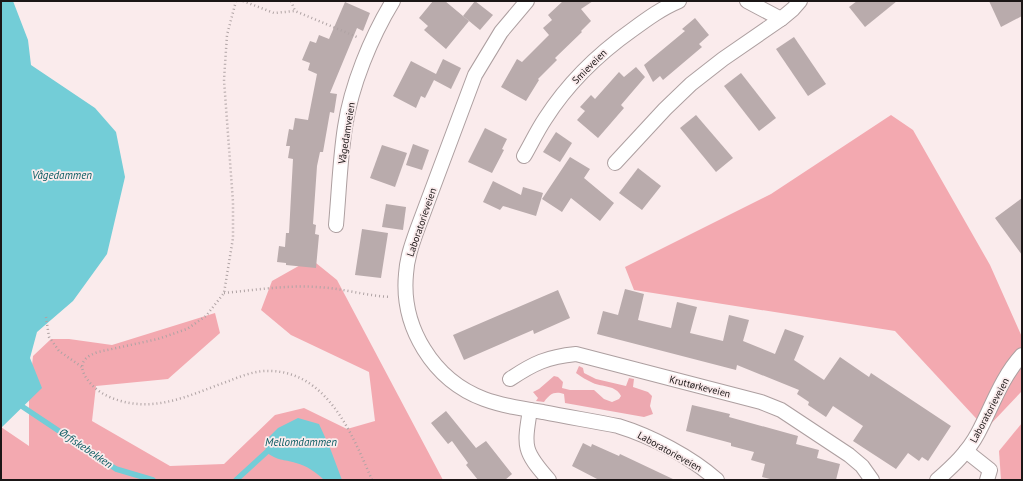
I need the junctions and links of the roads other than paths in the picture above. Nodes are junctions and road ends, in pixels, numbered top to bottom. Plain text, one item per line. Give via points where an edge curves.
1 (393, 1) edge
2 (527, 1) edge
3 (679, 1) edge
4 (748, 1) edge
5 (800, 1) edge
6 (781, 19) junction
7 (524, 156) dead end
8 (615, 163) dead end
9 (336, 225) dead end
10 (1022, 356) edge
11 (510, 379) dead end
12 (530, 410) junction
13 (966, 451) junction
14 (549, 480) edge
15 (717, 480) edge
16 (872, 480) edge
17 (938, 480) edge
18 (987, 480) edge

1 - 9 street, Vågedamveien via 384,15 356,83 346,119
2 - 12 street, Laboratorieveien via 501,32 470,88 411,248 406,274 406,297 410,319 422,346 439,369 465,390 482,398 500,405
3 - 7 street, Smieveien via 660,10 596,58 554,105
4 - 6 street
5 - 6 street
6 - 8 street via 691,84
10 - 13 street, Laboratorieveien via 1005,378 977,435
11 - 16 street, Kruttørkeveien via 542,360 576,354 761,402 782,410 848,455 862,466
12 - 14 street via 527,448 531,459
12 - 15 street, Laboratorieveien via 635,431 687,458
13 - 17 street, Laboratorieveien
13 - 18 street via 990,470

